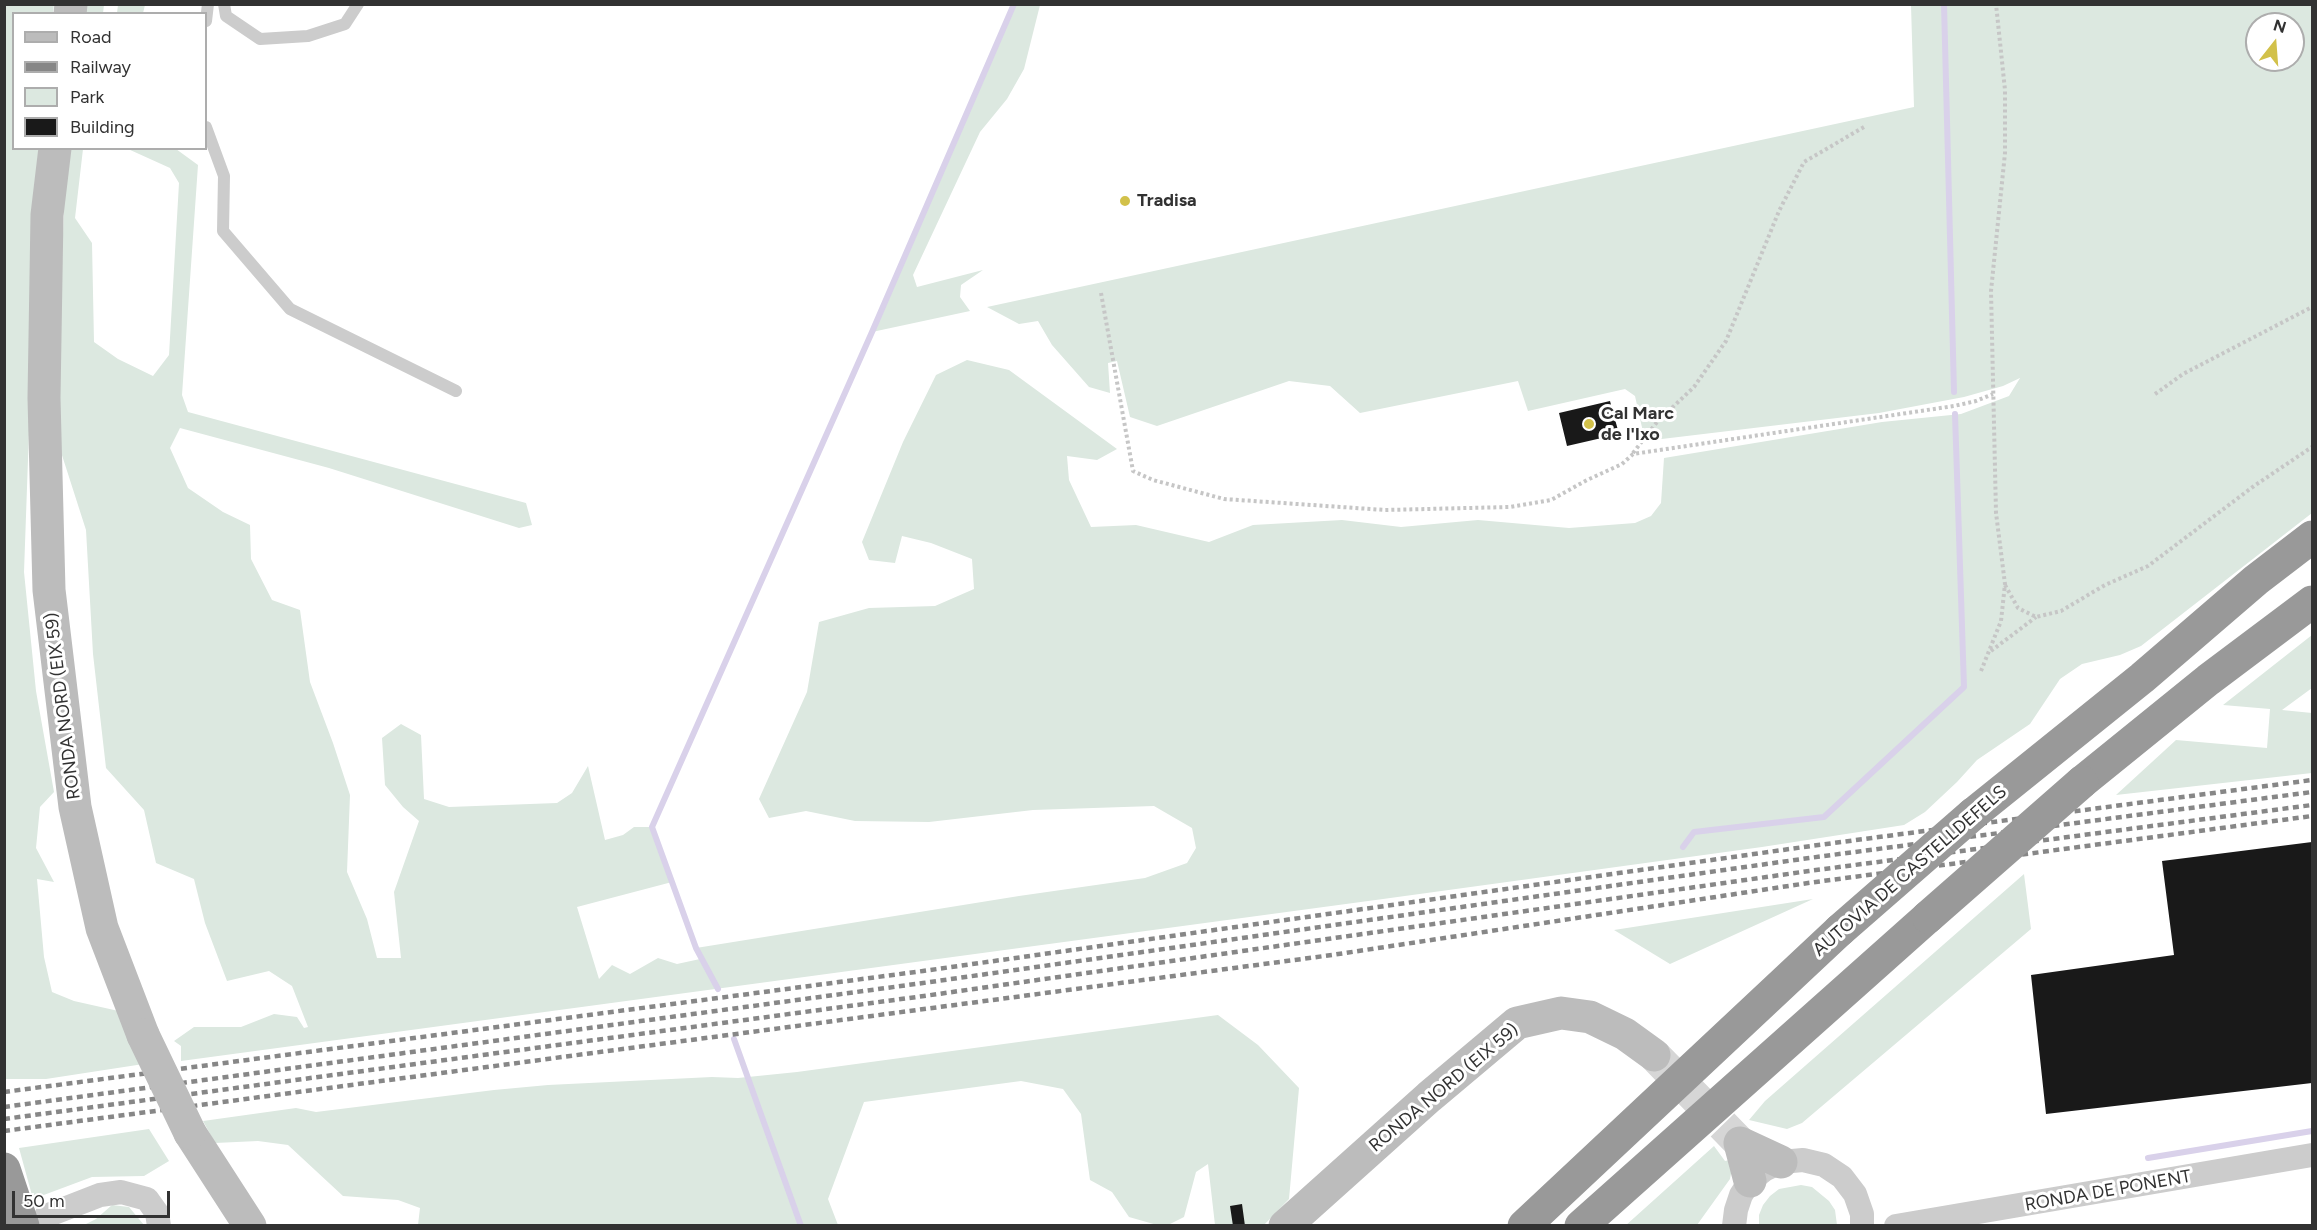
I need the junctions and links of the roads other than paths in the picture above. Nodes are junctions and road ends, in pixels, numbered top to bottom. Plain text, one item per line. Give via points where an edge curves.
1 (224, 4) edge
2 (358, 4) edge
3 (207, 130) edge
4 (55, 150) edge
5 (456, 392) dead end
6 (2313, 537) edge
7 (2313, 602) edge
8 (1654, 1055) tunnel mouth
9 (2313, 1155) edge
10 (1781, 1162) joint
11 (4, 1169) edge
12 (1750, 1181) joint
13 (1861, 1217) edge
14 (34, 1221) edge
15 (1525, 1224) edge
16 (1899, 1225) edge
17 (159, 1226) edge
18 (250, 1226) edge
19 (1285, 1226) edge
20 (1581, 1226) edge
21 (1734, 1226) edge

1 - 2 lane via 226,16 260,39 308,36 345,24
3 - 5 lane via 224,176 223,231 290,309
4 - 18 main road, RONDA NORD (EIX 59), bridge via 47,215 44,398 49,590 75,807 102,928 143,1035 190,1133
6 - 15 highway, AUTOVIA DE CASTELLDEFELS, bridge via 1973,814 1839,930
7 - 20 highway, bridge via 2208,680 2082,782
8 - 19 main road, RONDA NORD (EIX 59) via 1625,1034 1590,1017 1560,1013 1517,1023
9 - 16 street, RONDA DE PONENT
10 - 12 main road via 1740,1143
10 - 13 street via 1803,1160 1824,1165 1842,1177 1855,1194
11 - 14 highway, bridge
12 - 21 street via 1741,1195
13 - 16 street, RONDA DE PONENT
14 - 17 street via 100,1194 121,1192 147,1198 158,1213

